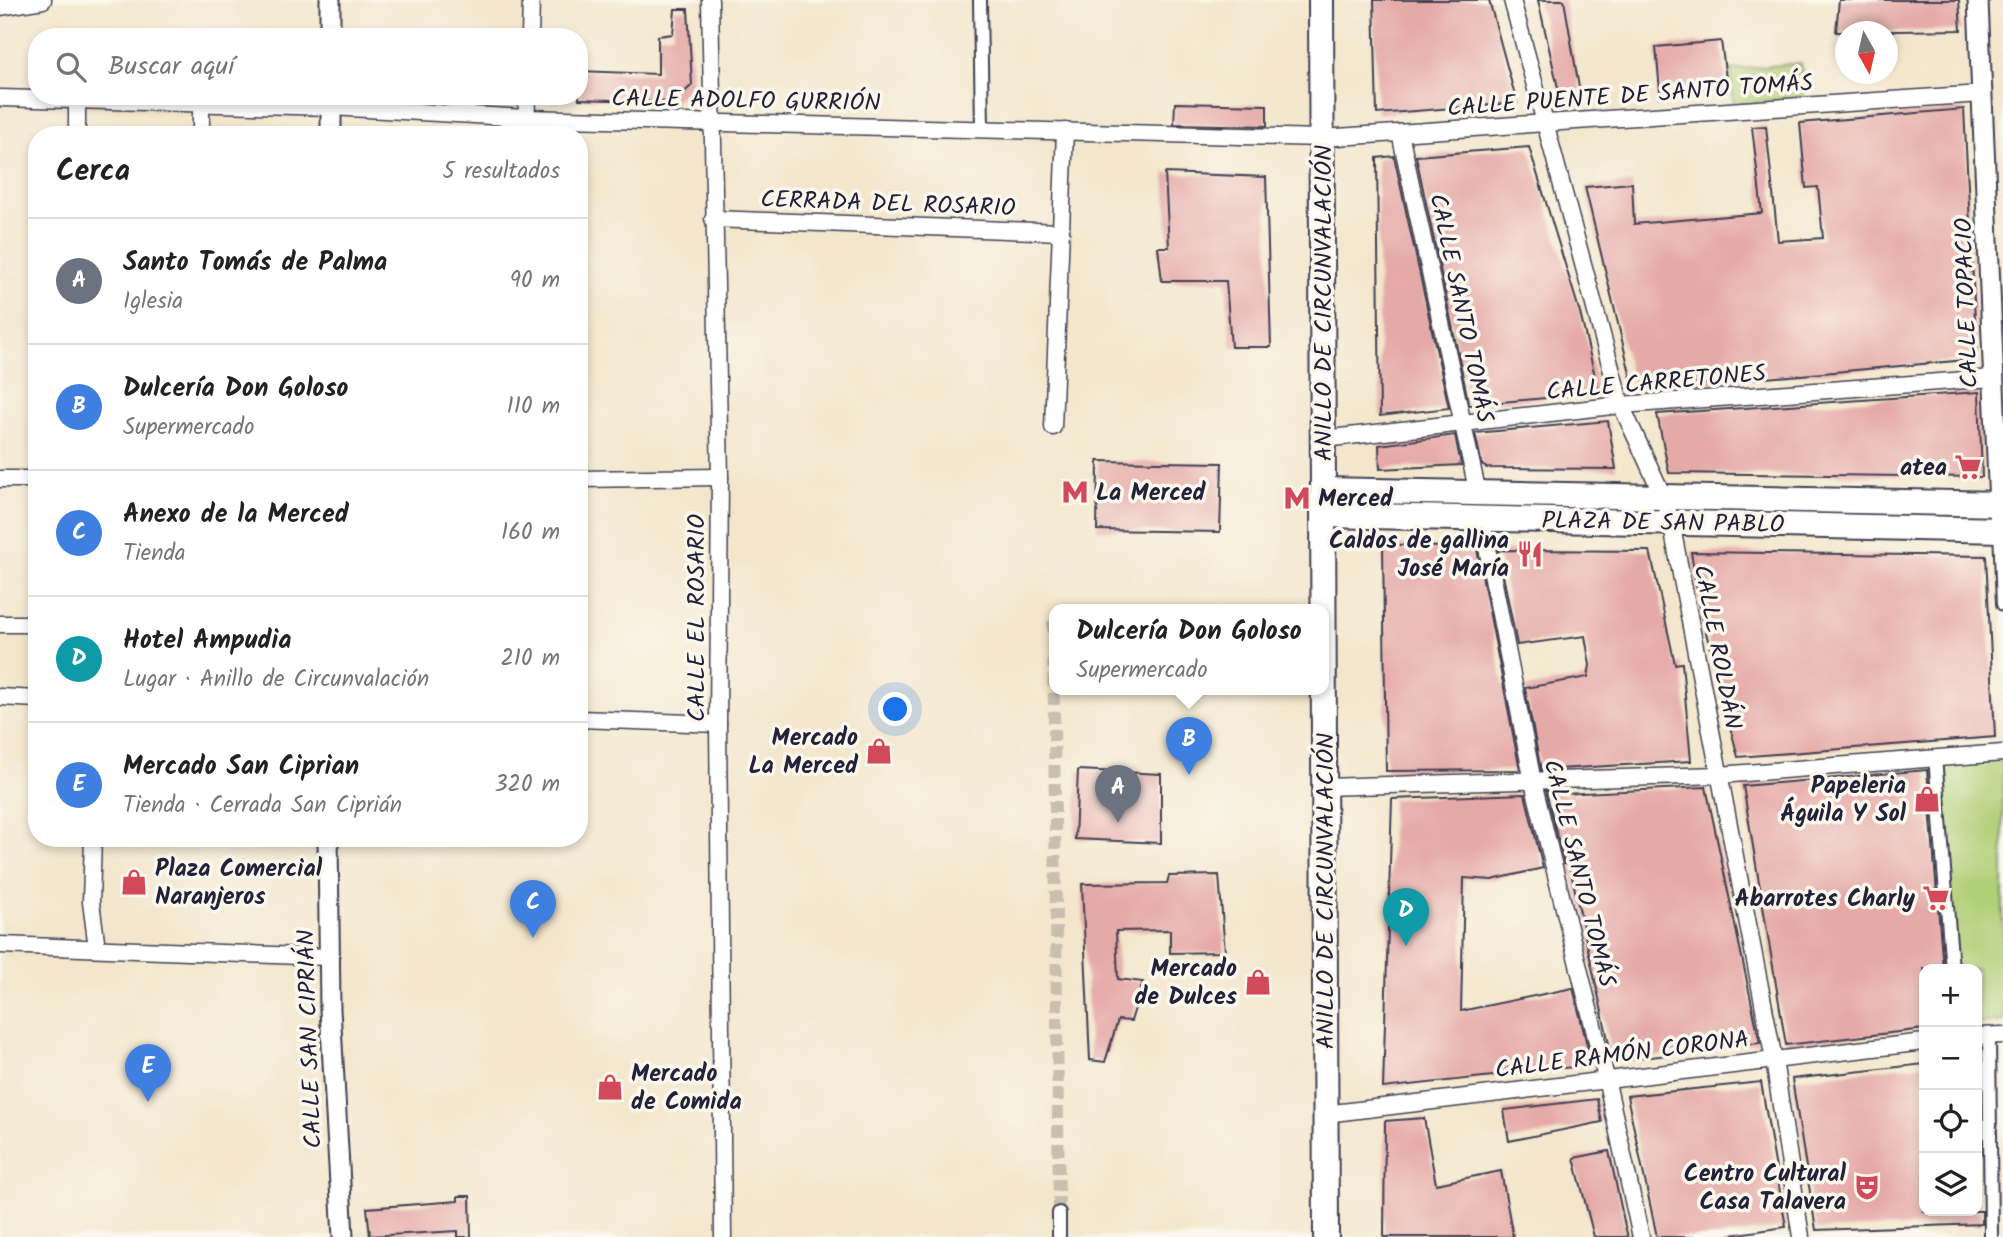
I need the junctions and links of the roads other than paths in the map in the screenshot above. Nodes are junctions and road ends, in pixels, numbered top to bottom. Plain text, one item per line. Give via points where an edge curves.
1 (43, 0) edge
2 (330, 0) edge
3 (531, 0) edge
4 (710, 0) edge
5 (979, 0) edge
6 (1321, 0) edge
7 (1512, 0) edge
8 (1978, 0) edge
9 (0, 7) edge
10 (330, 28) edge
11 (530, 28) edge
12 (1982, 94) junction
13 (0, 98) edge
14 (28, 99) edge
15 (77, 105) edge
16 (201, 105) edge
17 (331, 105) edge
18 (368, 105) edge
19 (527, 105) edge
20 (526, 118) junction
21 (714, 121) junction
22 (1544, 123) junction
23 (77, 126) edge
24 (201, 126) edge
25 (331, 126) edge
26 (526, 126) edge
27 (982, 128) junction
28 (1065, 131) junction
29 (1400, 133) junction
30 (1322, 138) junction
31 (713, 219) junction
32 (1061, 232) junction
33 (1994, 378) junction
34 (1620, 405) junction
35 (1465, 424) junction
36 (1053, 427) dead end
37 (1324, 439) junction
38 (720, 477) junction
39 (0, 479) edge
40 (28, 479) edge
41 (588, 479) edge
42 (1324, 490) junction
43 (1663, 496) junction
44 (2001, 504) edge
45 (1480, 506) junction
46 (1324, 515) junction
47 (1671, 522) junction
48 (2002, 530) edge
49 (1324, 604) edge
50 (2003, 604) edge
51 (0, 624) edge
52 (28, 624) edge
53 (1324, 695) edge
54 (0, 697) edge
55 (28, 699) edge
56 (588, 719) edge
57 (718, 724) junction
58 (2003, 753) edge
59 (1935, 757) junction
60 (1719, 775) junction
61 (1533, 782) junction
62 (1324, 786) junction
63 (93, 847) edge
64 (328, 847) edge
65 (0, 945) edge
66 (97, 948) junction
67 (329, 957) junction
68 (1952, 964) edge
69 (1990, 1036) edge
70 (1919, 1043) edge
71 (1774, 1060) junction
72 (1606, 1077) junction
73 (1325, 1114) junction
74 (1059, 1213) tunnel mouth
75 (343, 1237) edge
76 (723, 1237) edge
77 (1059, 1237) edge
78 (1326, 1237) edge
79 (1641, 1237) edge
80 (1801, 1237) edge
81 (1991, 1237) edge

1 - 9 street
2 - 10 street
3 - 11 street
4 - 21 street, CALLE EL ROSARIO
5 - 27 street
6 - 30 main road, ANILLO DE CIRCUNVALACIÓN
7 - 22 street, CALLE ROLDÁN
8 - 12 street, CALLE TOPACIO
12 - 22 street, CALLE PUENTE DE SANTO TOMÁS
12 - 33 street, CALLE TOPACIO
13 - 14 street, CALLE ADOLFO GURRIÓN
15 - 23 street
16 - 24 street
17 - 25 street
18 - 20 street, CALLE ADOLFO GURRIÓN
19 - 20 street
20 - 21 street, CALLE ADOLFO GURRIÓN
20 - 26 street
21 - 27 street, CALLE ADOLFO GURRIÓN
21 - 31 street, CALLE EL ROSARIO
22 - 29 street, CALLE PUENTE DE SANTO TOMÁS
22 - 34 street, CALLE ROLDÁN
27 - 28 street, CALLE ADOLFO GURRIÓN
28 - 30 street, CALLE ADOLFO GURRIÓN
28 - 32 street
29 - 30 street, CALLE PUENTE DE SANTO TOMÁS
29 - 35 street, CALLE SANTO TOMÁS
30 - 37 main road, ANILLO DE CIRCUNVALACIÓN
31 - 32 street, CERRADA DEL ROSARIO
31 - 38 street, CALLE EL ROSARIO
32 - 36 street
33 - 34 street, CALLE CARRETONES
33 - 44 street, CALLE TOPACIO
34 - 35 street, CALLE CARRETONES
34 - 43 street, CALLE ROLDÁN
35 - 37 street, CALLE CARRETONES
35 - 45 street, CALLE SANTO TOMÁS
37 - 42 main road, ANILLO DE CIRCUNVALACIÓN
38 - 41 street
38 - 57 street, CALLE EL ROSARIO
39 - 40 street
42 - 45 main road
42 - 46 main road, ANILLO DE CIRCUNVALACIÓN
43 - 44 main road
43 - 45 main road
43 - 47 street, CALLE ROLDÁN
44 - 48 street, CALLE TOPACIO
45 - 46 main road, PLAZA DE SAN PABLO
45 - 47 main road, PLAZA DE SAN PABLO
45 - 61 street, CALLE SANTO TOMÁS
46 - 49 main road, ANILLO DE CIRCUNVALACIÓN
47 - 48 main road, PLAZA DE SAN PABLO
47 - 60 street, CALLE ROLDÁN
48 - 50 street, CALLE TOPACIO
51 - 52 street
53 - 62 main road, ANILLO DE CIRCUNVALACIÓN
54 - 55 street
56 - 57 street
57 - 76 street, CALLE EL ROSARIO
58 - 59 street
59 - 60 street
59 - 68 street
60 - 61 street
60 - 71 street, CALLE ROLDÁN
61 - 62 street
61 - 72 street, CALLE SANTO TOMÁS
62 - 73 main road, ANILLO DE CIRCUNVALACIÓN
63 - 66 street via 91,902
64 - 67 street, CALLE SAN CIPRIÁN
65 - 66 street
66 - 67 street
67 - 75 street, CALLE SAN CIPRIÁN
69 - 81 street
70 - 71 street, CALLE RAMÓN CORONA
71 - 72 street, CALLE RAMÓN CORONA
71 - 80 street, CALLE ROLDÁN
72 - 73 street, CALLE RAMÓN CORONA
72 - 79 street, CALLE SANTO TOMÁS
73 - 78 main road, ANILLO DE CIRCUNVALACIÓN
74 - 77 street

